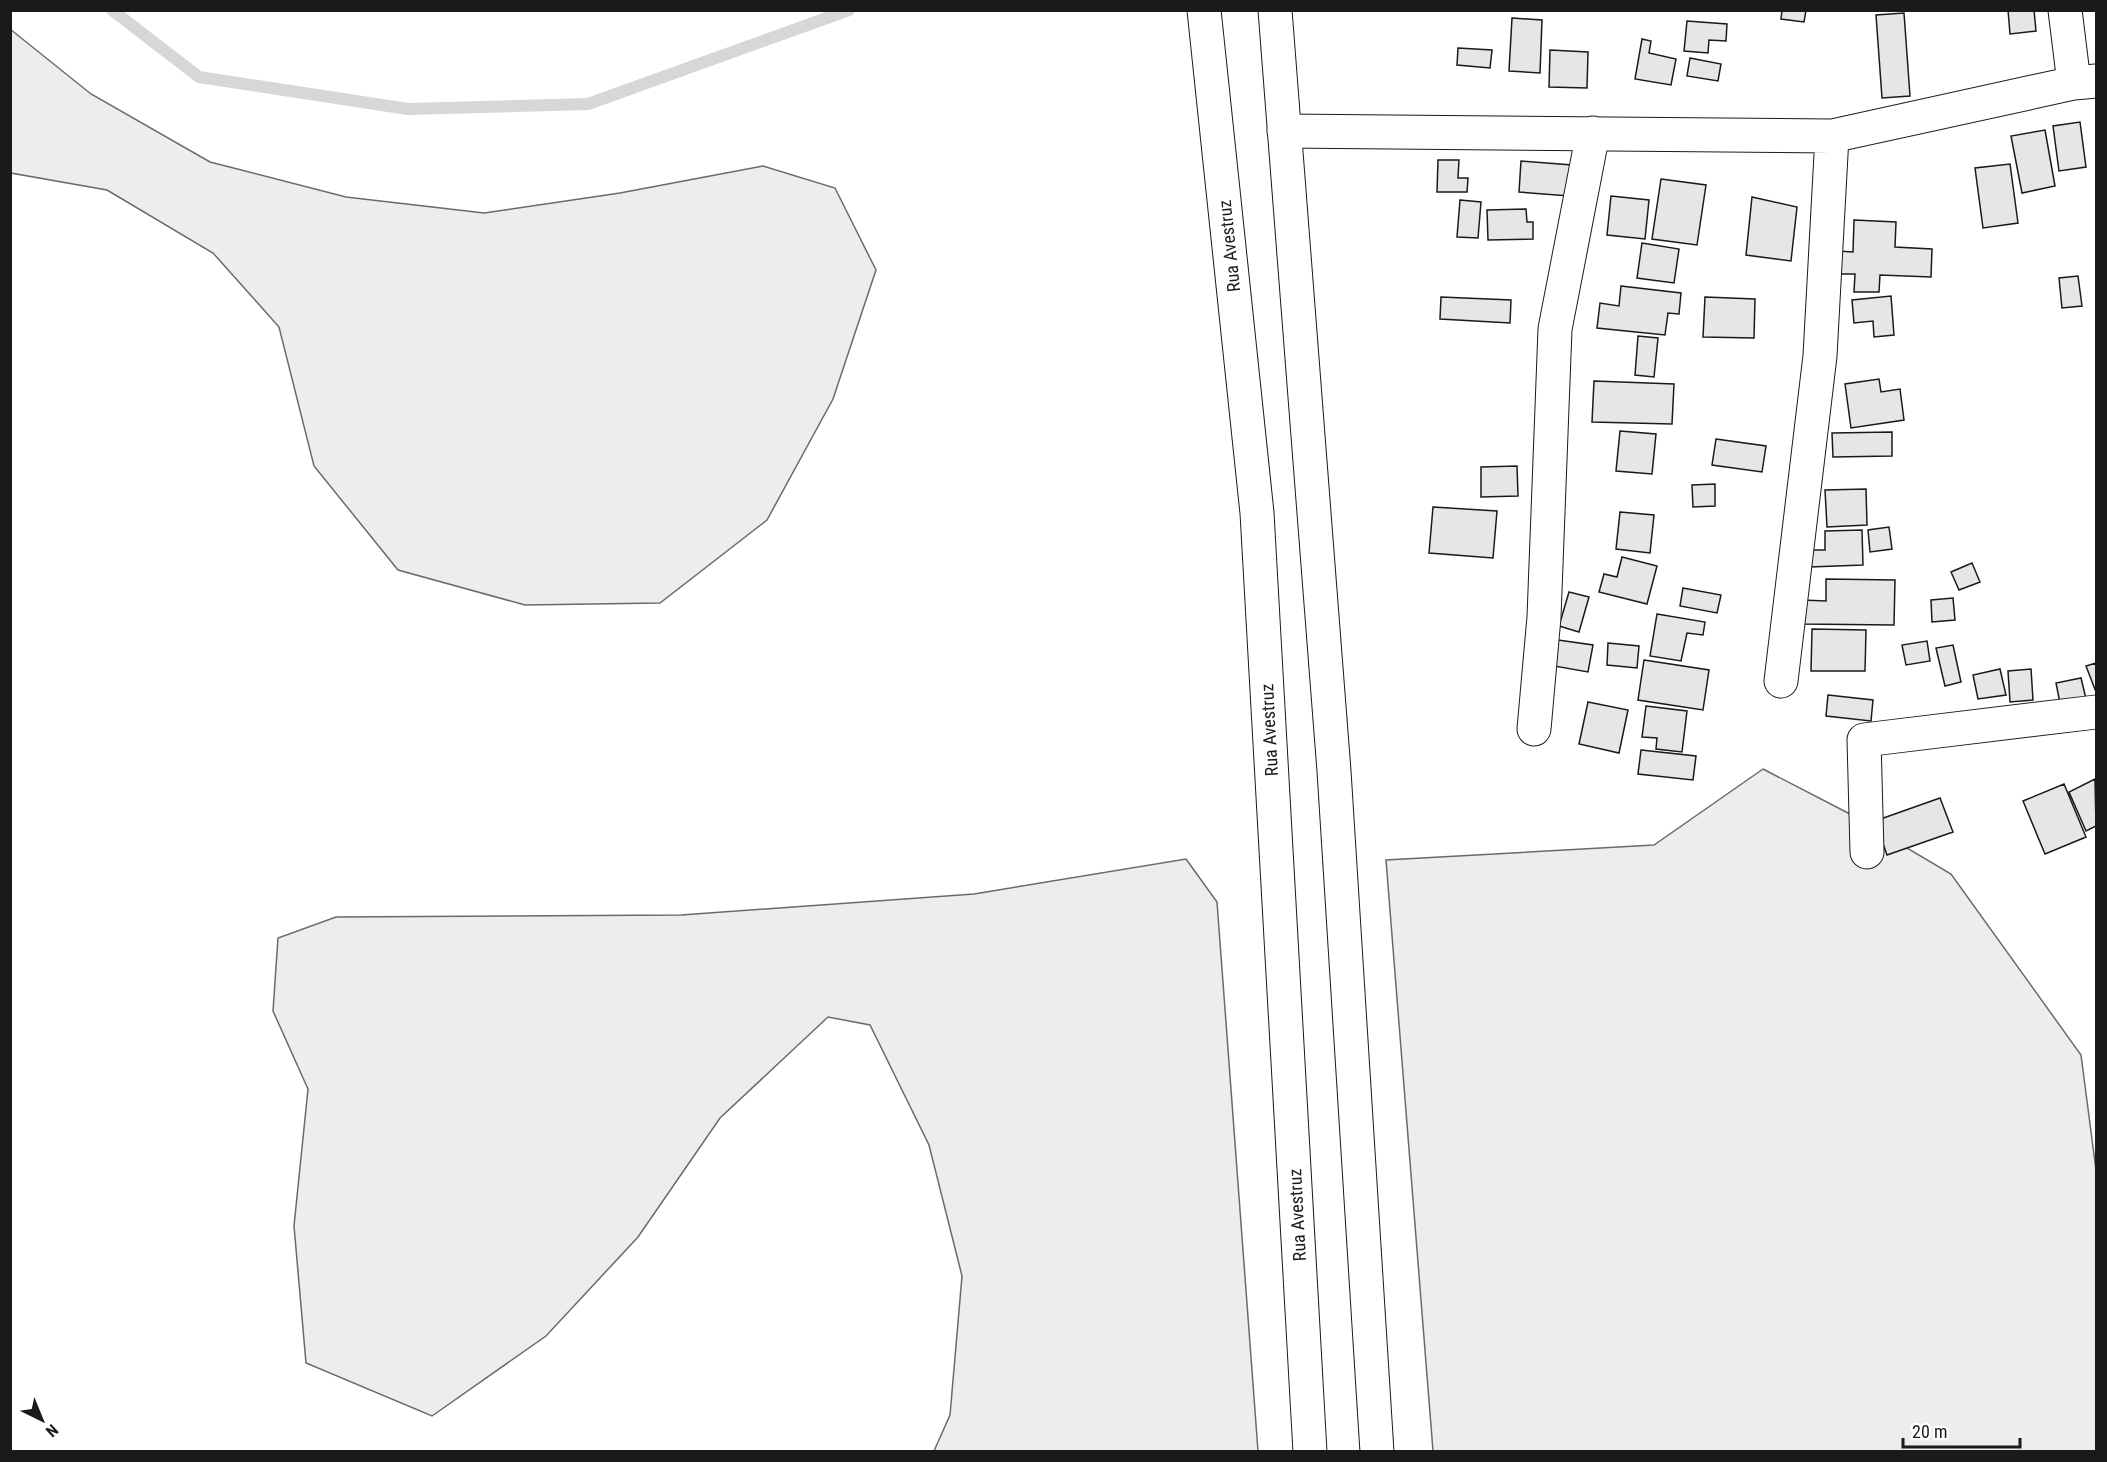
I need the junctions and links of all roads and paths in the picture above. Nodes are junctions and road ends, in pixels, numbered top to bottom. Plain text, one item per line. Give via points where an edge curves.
1 (1204, 10) edge
2 (1275, 10) edge
3 (2065, 10) edge
4 (2085, 82) edge
5 (1284, 131) junction
6 (1593, 134) junction
7 (1832, 136) junction
8 (1781, 681) dead end
9 (2097, 712) edge
10 (1534, 729) dead end
11 (1867, 852) dead end
12 (1310, 1452) edge
13 (1377, 1452) edge

1 - 12 main road, Rua Avestruz via 1257,513
2 - 5 main road
3 - 4 main road
4 - 7 main road
5 - 6 main road
5 - 13 main road via 1334,771
6 - 7 main road
6 - 10 main road via 1555,329 1544,617
7 - 8 main road via 1820,356
9 - 11 main road via 1864,740

